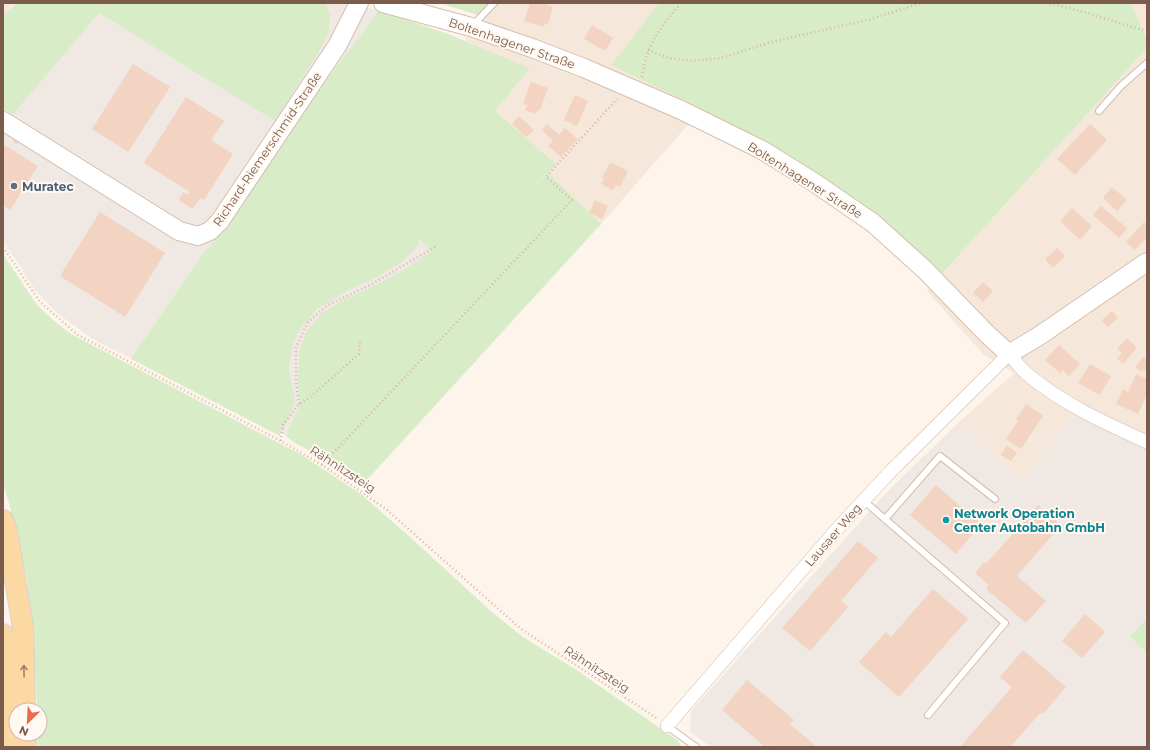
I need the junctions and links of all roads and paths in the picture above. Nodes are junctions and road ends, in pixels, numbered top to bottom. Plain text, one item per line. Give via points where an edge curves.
1 (359, 3) edge
2 (382, 3) edge
3 (494, 3) edge
4 (682, 3) edge
5 (921, 3) edge
6 (1046, 3) edge
7 (471, 27) junction
8 (1147, 31) edge
9 (648, 50) junction
10 (1147, 63) edge
11 (642, 82) dead end
12 (621, 94) dead end
13 (1099, 111) dead end
14 (3, 121) edge
15 (3, 247) edge
16 (435, 247) dead end
17 (1147, 262) edge
18 (360, 340) dead end
19 (1009, 354) junction
20 (299, 404) junction
21 (281, 441) junction
22 (1147, 442) edge
23 (322, 465) junction
24 (995, 499) dead end
25 (863, 500) junction
26 (3, 520) edge
27 (886, 520) junction
28 (3, 634) edge
29 (25, 702) edge
30 (928, 715) dead end
31 (667, 726) junction
32 (6, 747) edge
33 (696, 747) edge

1 - 14 street, Richard-Riemerschmid-Straße via 337,46 220,221 210,231 198,236 179,231
2 - 7 street, Boltenhagener Straße
3 - 7 lane
4 - 9 path via 658,30
5 - 9 path via 871,19 768,43 721,58 693,62 669,58
6 - 8 path
7 - 19 street, Boltenhagener Straße via 584,68 681,110 762,150 873,223 925,270
9 - 11 path
10 - 13 lane via 1121,86
12 - 23 path via 546,177 572,200
15 - 21 path, Rähnitzsteig via 40,302 78,335
16 - 20 path via 372,284 328,305 308,322 296,347
17 - 19 street
18 - 20 path via 359,354
19 - 22 street via 1027,374 1060,398 1103,422
19 - 25 street, Lausaer Weg
20 - 21 path via 283,425
21 - 23 path, Rähnitzsteig
23 - 31 path, Rähnitzsteig via 386,509 521,630
24 - 27 lane via 940,456
25 - 27 lane
25 - 31 street, Lausaer Weg
29 -> 26 main road via 23,628
27 - 30 lane via 1005,623
28 - 32 main road
31 - 33 lane

